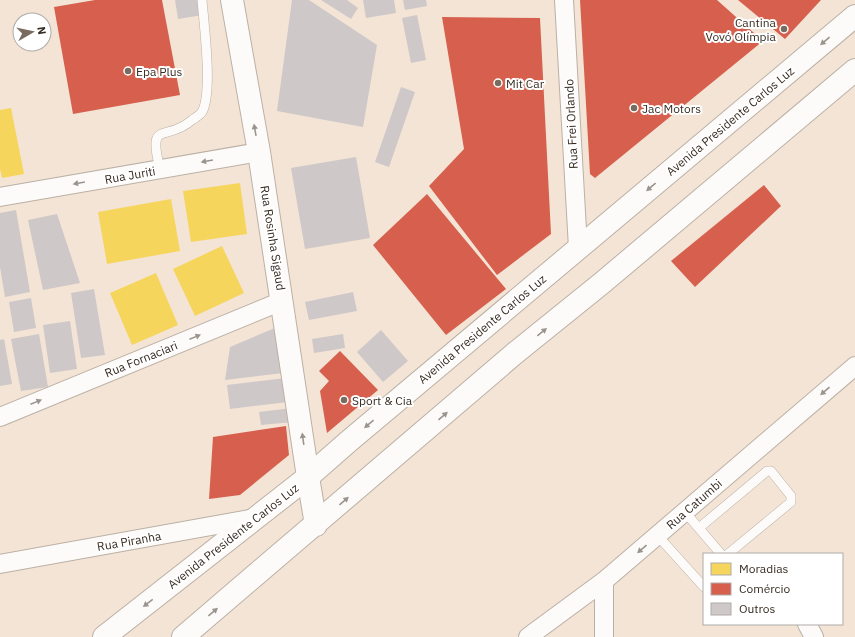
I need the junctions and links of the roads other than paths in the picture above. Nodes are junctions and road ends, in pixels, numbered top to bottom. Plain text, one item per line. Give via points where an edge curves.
1 (202, 0) edge
2 (232, 0) edge
3 (564, 0) edge
4 (855, 16) edge
5 (855, 70) edge
6 (259, 152) junction
7 (160, 169) junction
8 (0, 197) edge
9 (578, 248) junction
10 (282, 302) junction
11 (855, 366) edge
12 (0, 417) edge
13 (308, 477) junction
14 (685, 512) junction
15 (257, 518) junction
16 (316, 525) junction
17 (699, 528) junction
18 (657, 535) junction
19 (720, 553) edge
20 (729, 553) edge
21 (0, 564) edge
22 (604, 581) junction
23 (703, 586) edge
24 (808, 625) edge
25 (104, 637) edge
26 (183, 637) edge
27 (528, 637) edge
28 (604, 637) edge
29 (814, 637) edge

1 - 7 lane via 208,91 202,112 185,126 160,134 155,140
6 -> 2 main road, Rua Rosinha Sigaud
3 - 9 street, Rua Frei Orlando
4 -> 9 main road, Avenida Presidente Carlos Luz
16 -> 5 main road via 514,354
6 -> 7 street, Rua Juriti
6 - 10 main road, Rua Rosinha Sigaud
7 -> 8 street, Rua Juriti
9 -> 13 main road, Avenida Presidente Carlos Luz
12 -> 10 street, Rua Fornaciari
13 -> 10 main road, Rua Rosinha Sigaud
11 -> 14 street, Rua Catumbi
13 - 15 main road, Avenida Presidente Carlos Luz
13 - 16 main road, Rua Rosinha Sigaud
14 - 17 lane
14 - 18 street, Rua Catumbi
15 - 21 street, Rua Piranha
15 -> 25 main road, Avenida Presidente Carlos Luz
26 -> 16 main road
17 - 19 lane
17 - 20 lane via 766,471 771,471 791,496 791,502
18 -> 22 street, Rua Catumbi
18 - 23 lane
22 - 27 street, Rua Catumbi
22 - 28 street
24 - 29 street

